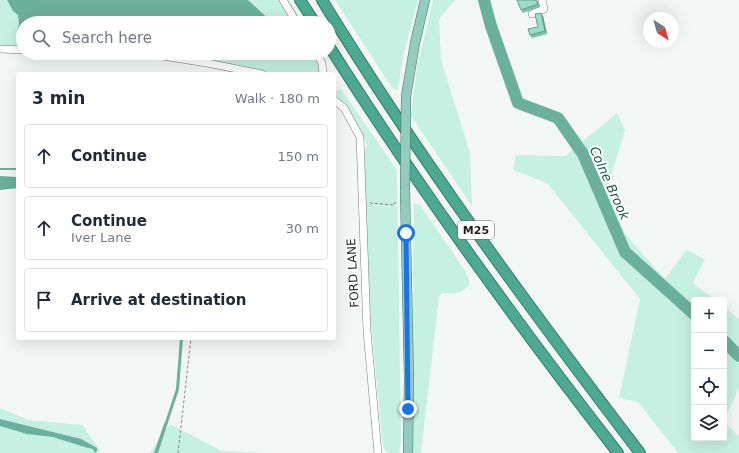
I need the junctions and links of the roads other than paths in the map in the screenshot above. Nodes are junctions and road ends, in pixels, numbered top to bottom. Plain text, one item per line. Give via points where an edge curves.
1 (283, 0) edge
2 (300, 0) edge
3 (322, 0) edge
4 (425, 0) edge
5 (542, 0) edge
6 (532, 14) dead end
7 (293, 16) edge
8 (310, 16) edge
9 (333, 16) edge
10 (336, 21) edge
11 (0, 49) edge
12 (16, 50) edge
13 (336, 57) edge
14 (193, 60) edge
15 (320, 60) edge
16 (247, 72) edge
17 (323, 72) edge
18 (336, 102) edge
19 (378, 453) edge
20 (408, 453) edge
21 (618, 453) edge
22 (640, 453) edge

1 - 7 street
2 - 8 highway
3 - 9 highway, M25
4 - 20 main road, bridge via 406,96
5 - 6 street via 544,9
10 - 22 highway, M25 via 438,176 562,350
11 - 12 street
13 - 21 highway, M25 via 482,271
14 - 16 street
15 - 17 street
18 - 19 street, FORD LANE via 344,108 360,137 367,331

